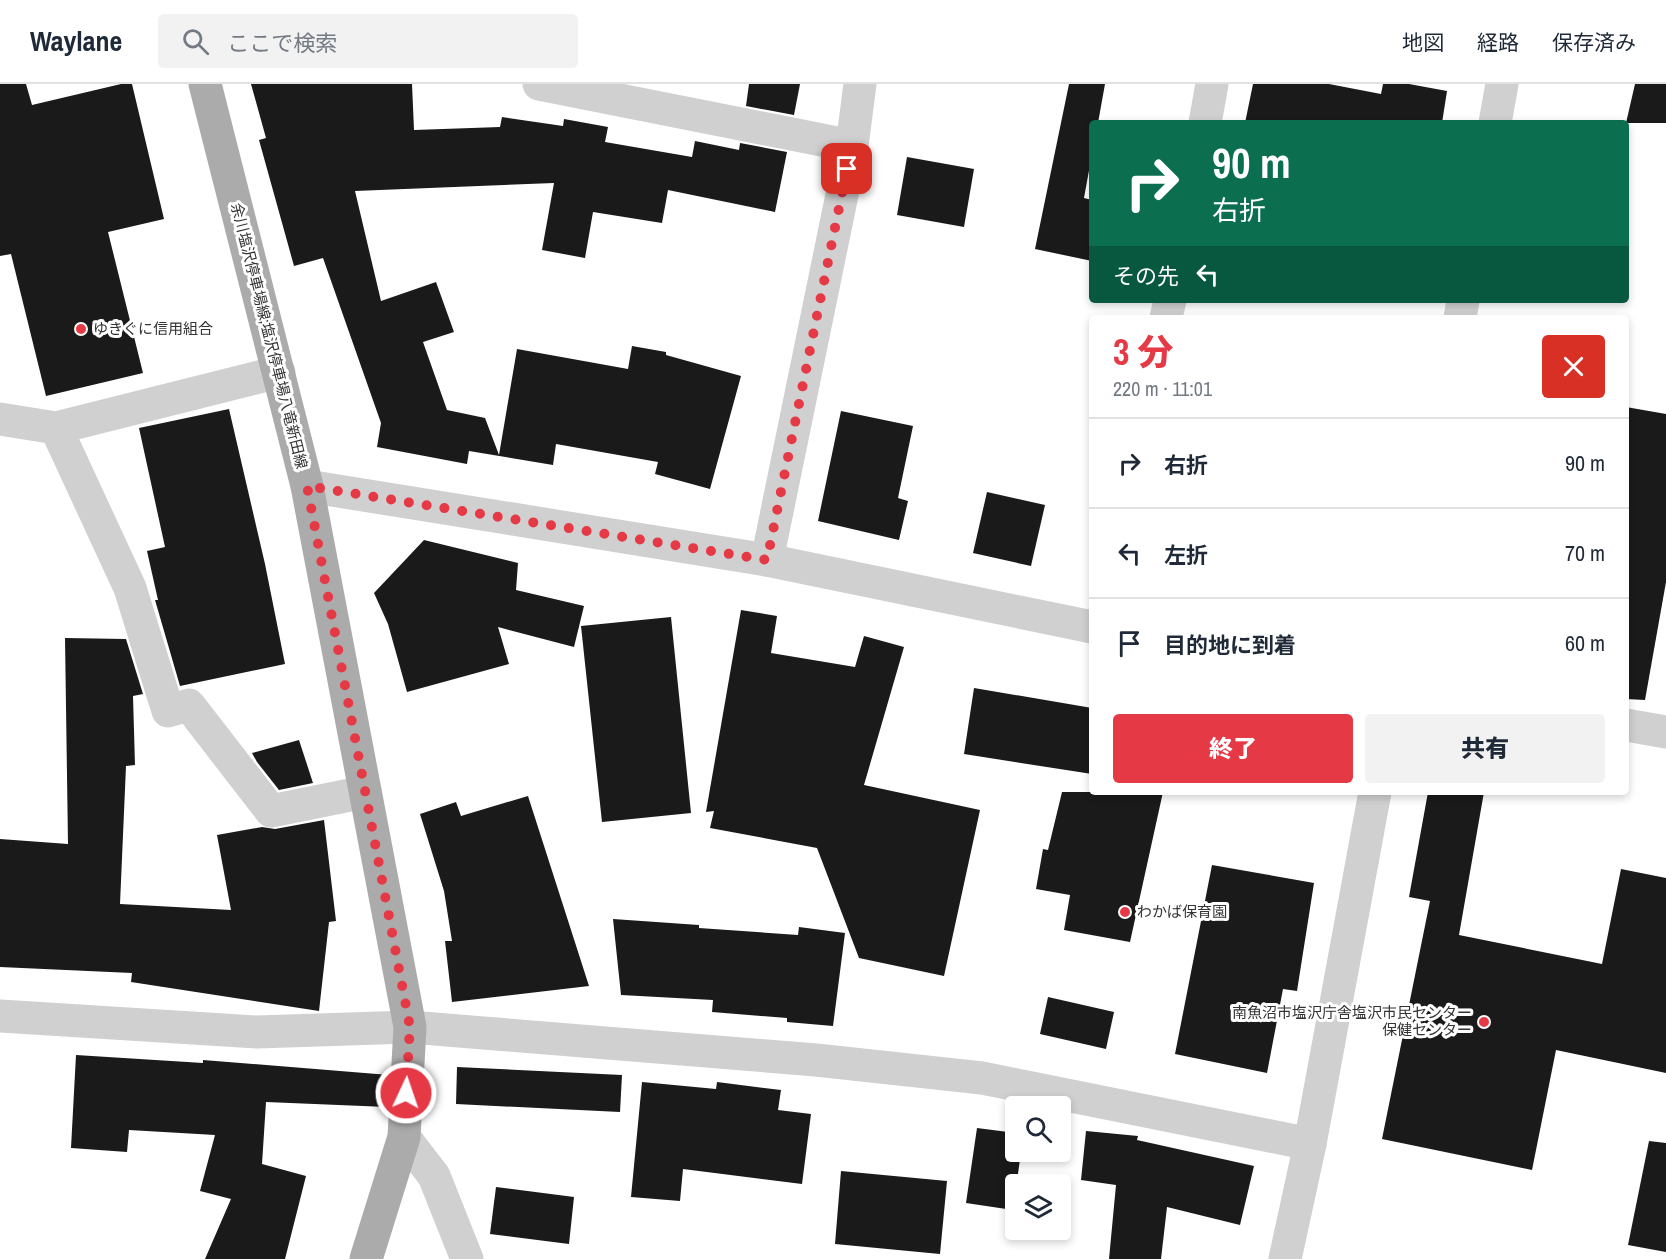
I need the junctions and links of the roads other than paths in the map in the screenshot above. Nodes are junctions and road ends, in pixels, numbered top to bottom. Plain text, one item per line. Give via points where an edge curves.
1 (205, 84) edge
2 (538, 84) edge
3 (860, 84) edge
4 (1212, 84) edge
5 (1502, 84) edge
6 (1206, 120) edge
7 (1496, 120) edge
8 (852, 146) junction
9 (279, 372) junction
10 (0, 418) edge
11 (56, 428) junction
12 (307, 486) junction
13 (767, 560) junction
14 (1089, 626) edge
15 (1629, 726) edge
16 (1666, 732) edge
17 (365, 792) junction
18 (1374, 795) edge
19 (0, 1016) edge
20 (410, 1027) junction
21 (404, 1137) junction
22 (1310, 1143) junction
23 (366, 1259) edge
24 (467, 1259) edge
25 (1285, 1259) edge

1 - 9 main road, 余川塩沢停車場線;塩沢停車場八竜新田線
2 - 8 street
3 - 8 street
4 - 6 street
5 - 7 street
8 - 13 street
9 - 11 street
9 - 12 main road, 余川塩沢停車場線;塩沢停車場八竜新田線
10 - 11 street
11 - 17 street via 130,588 168,711 189,705 272,811
12 - 13 street
12 - 17 main road, 余川塩沢停車場線;塩沢停車場八竜新田線
13 - 14 street
15 - 16 street
17 - 20 main road, 余川塩沢停車場線;塩沢停車場八竜新田線
18 - 22 street
19 - 20 street via 257,1032
20 - 21 main road, 余川塩沢停車場線;塩沢停車場八竜新田線
20 - 22 street via 816,1060 982,1078
21 - 23 main road, 余川塩沢停車場線;塩沢停車場八竜新田線
21 - 24 street via 434,1176
22 - 25 street

